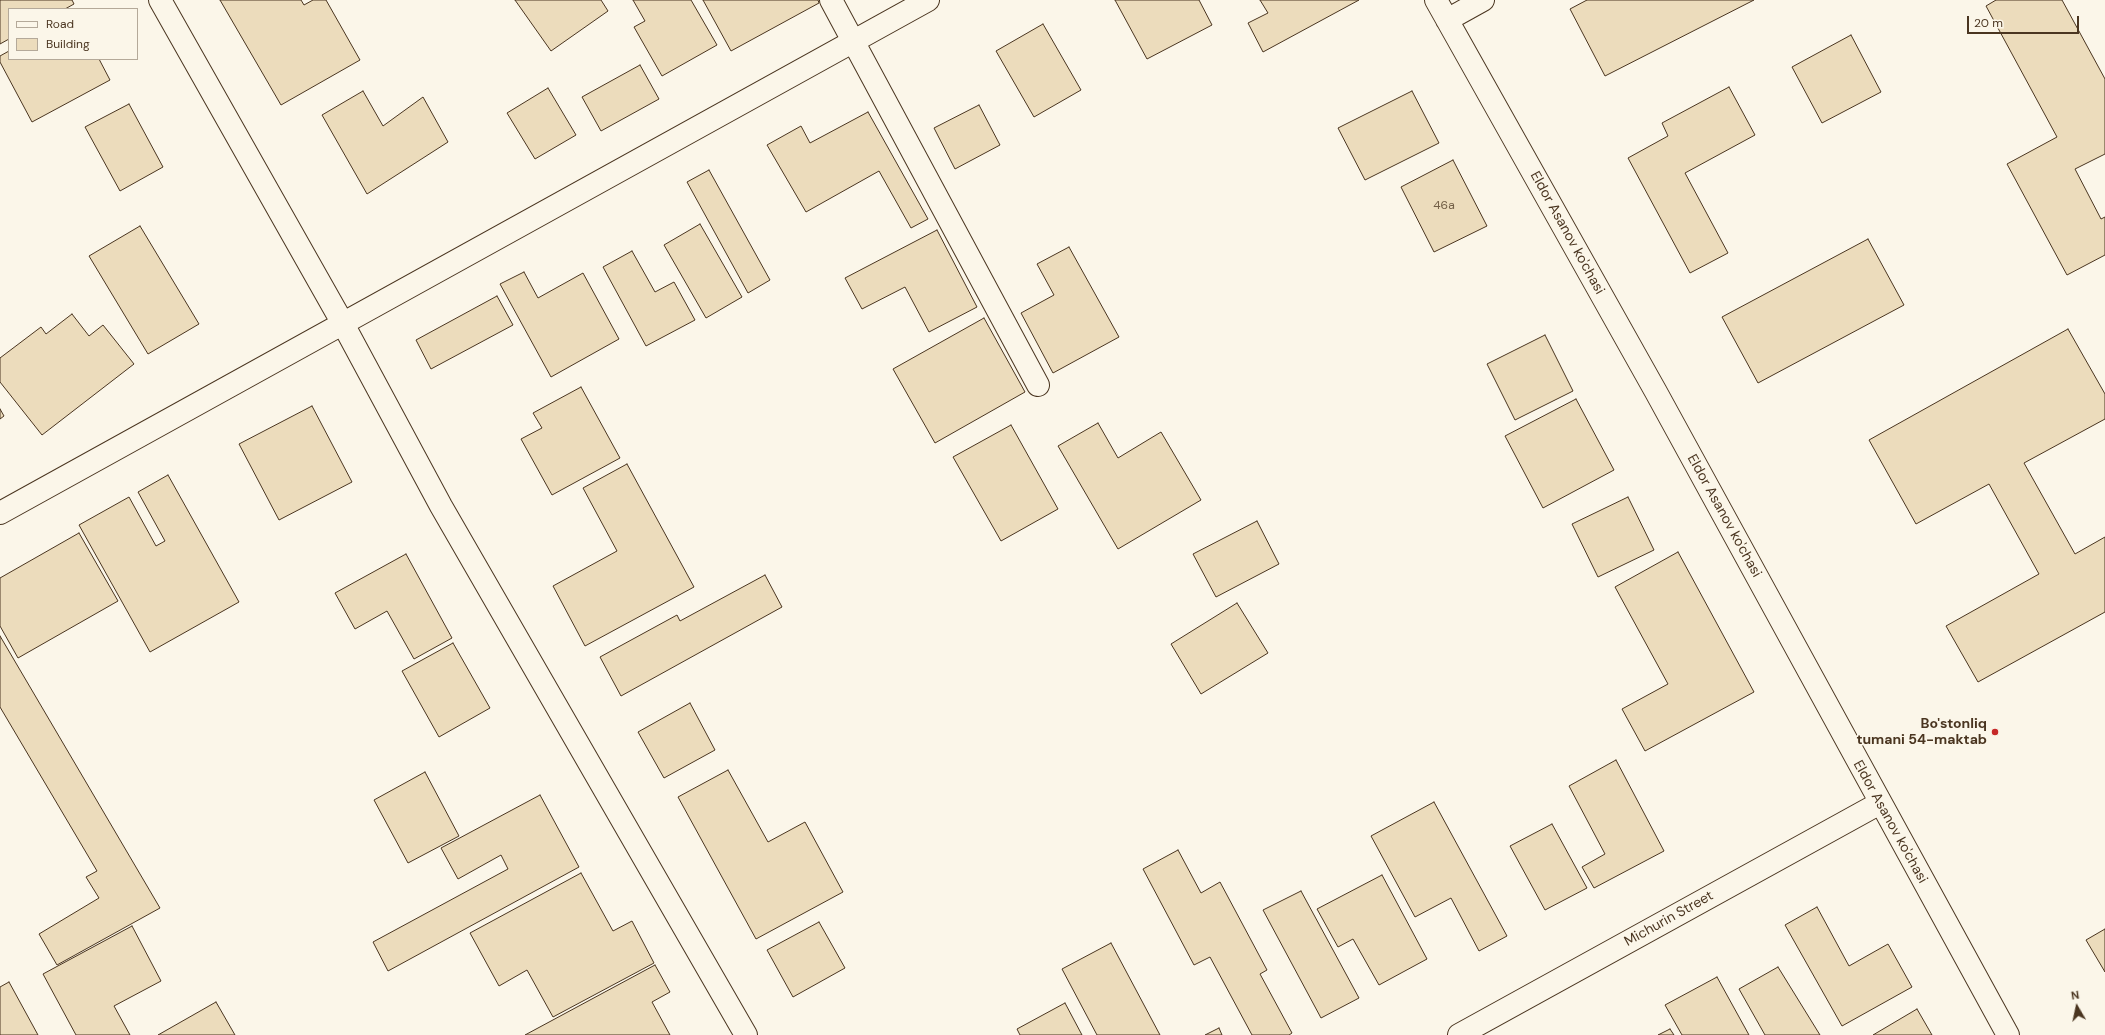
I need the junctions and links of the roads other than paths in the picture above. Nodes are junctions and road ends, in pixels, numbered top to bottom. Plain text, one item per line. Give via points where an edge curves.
1 (160, 0) edge
2 (831, 0) edge
3 (928, 0) edge
4 (1436, 0) edge
5 (1483, 0) edge
6 (1447, 20) junction
7 (854, 42) junction
8 (342, 322) junction
9 (1038, 385) dead end
10 (0, 513) edge
11 (1880, 803) junction
12 (746, 1035) edge
13 (1459, 1035) edge
14 (2008, 1035) edge

1 - 8 street
2 - 7 street
3 - 7 street
4 - 6 street, Eldor Asanov ko'chasi
5 - 6 street
6 - 11 street, Eldor Asanov ko'chasi via 1656,392
7 - 8 street
7 - 9 street
8 - 10 street
8 - 12 street via 441,506
11 - 13 street, Michurin Street
11 - 14 street, Eldor Asanov ko'chasi

